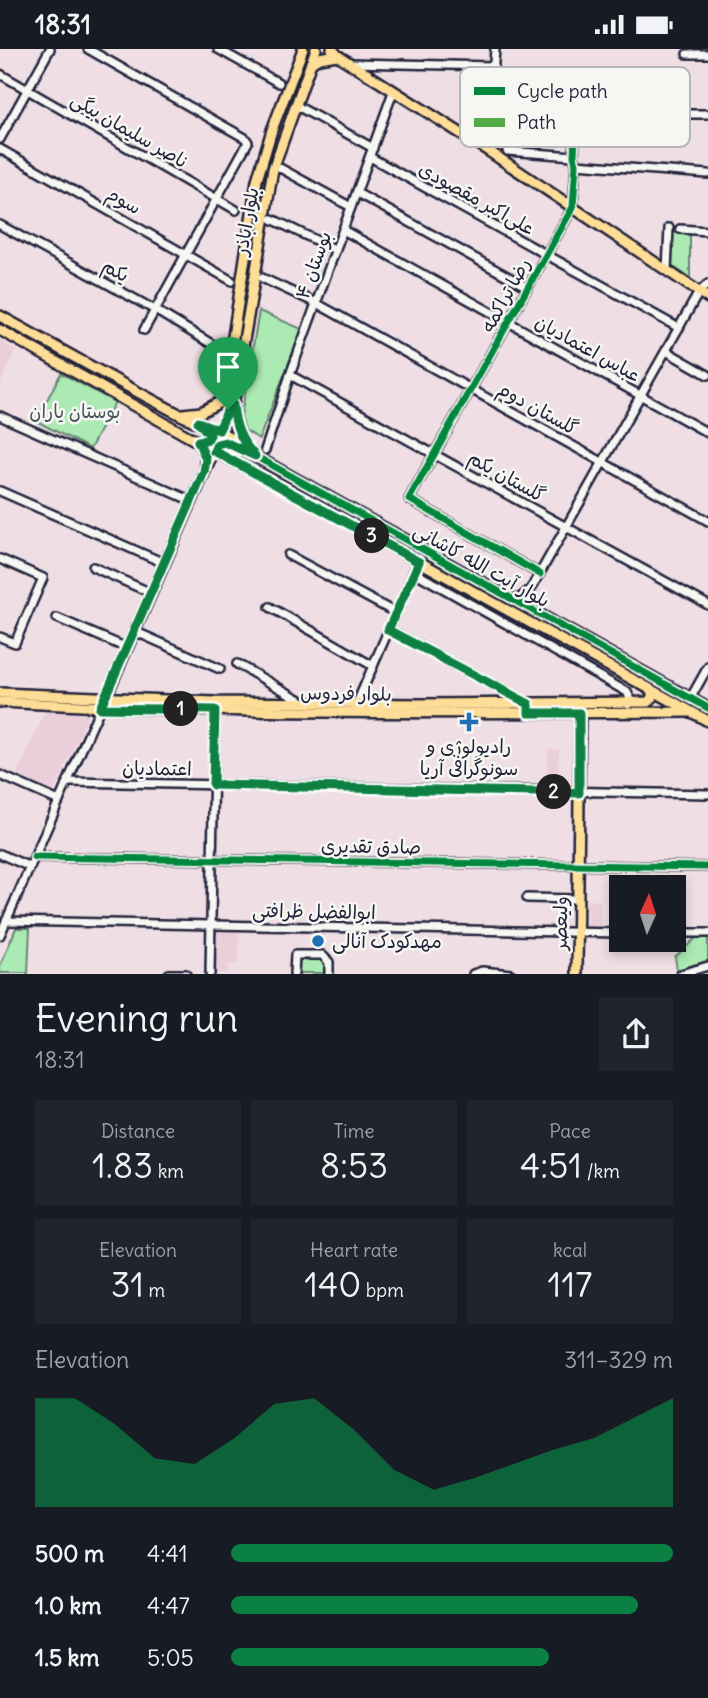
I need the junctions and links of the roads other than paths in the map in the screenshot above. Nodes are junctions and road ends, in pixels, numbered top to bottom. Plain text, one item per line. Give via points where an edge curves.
1 (50, 49) edge
2 (88, 49) edge
3 (218, 49) edge
4 (302, 49) edge
5 (316, 49) edge
6 (495, 49) edge
7 (335, 52) edge
8 (687, 54) dead end
9 (708, 54) edge
10 (311, 63) junction
11 (349, 63) junction
12 (494, 66) joint
13 (0, 74) edge
14 (279, 83) dead end
15 (27, 90) junction
16 (393, 92) junction
17 (299, 107) dead end
18 (690, 114) edge
19 (708, 114) edge
20 (460, 133) edge
21 (0, 139) edge
22 (482, 147) edge
23 (487, 147) edge
24 (575, 147) edge
25 (373, 148) junction
26 (0, 149) edge
27 (487, 150) junction
28 (507, 151) dead end
29 (370, 157) junction
30 (575, 160) junction
31 (280, 168) dead end
32 (708, 174) edge
33 (357, 193) junction
34 (217, 198) junction
35 (351, 207) junction
36 (573, 207) junction
37 (236, 210) dead end
38 (272, 219) dead end
39 (0, 225) edge
40 (669, 228) dead end
41 (680, 229) dead end
42 (343, 230) junction
43 (708, 230) edge
44 (336, 250) junction
45 (186, 253) junction
46 (546, 254) junction
47 (667, 270) junction
48 (262, 278) dead end
49 (232, 281) dead end
50 (708, 283) edge
51 (527, 287) junction
52 (699, 292) junction
53 (708, 298) edge
54 (316, 303) junction
55 (155, 310) junction
56 (0, 316) edge
57 (508, 321) junction
58 (679, 328) junction
59 (0, 330) edge
60 (144, 330) dead end
61 (215, 346) dead end
62 (666, 351) junction
63 (290, 375) junction
64 (708, 375) edge
65 (470, 389) junction
66 (641, 395) junction
67 (220, 402) junction
68 (231, 407) junction
69 (178, 414) junction
70 (0, 416) edge
71 (198, 422) junction
72 (219, 430) junction
73 (708, 433) edge
74 (198, 441) junction
75 (244, 445) junction
76 (265, 450) dead end
77 (214, 451) junction
78 (434, 454) junction
79 (255, 456) junction
80 (603, 462) junction
81 (204, 472) junction
82 (0, 491) edge
83 (192, 501) junction
84 (708, 521) edge
85 (566, 527) junction
86 (288, 555) dead end
87 (0, 559) edge
88 (419, 562) junction
89 (164, 563) junction
90 (93, 567) dead end
91 (414, 572) junction
92 (540, 574) junction
93 (531, 589) junction
94 (151, 593) junction
95 (513, 600) junction
96 (708, 605) edge
97 (270, 607) dead end
98 (530, 609) junction
99 (396, 613) junction
100 (57, 618) dead end
101 (388, 630) junction
102 (134, 631) junction
103 (0, 637) edge
104 (127, 648) junction
105 (237, 664) dead end
106 (373, 666) junction
107 (708, 667) edge
108 (220, 669) dead end
109 (652, 691) junction
110 (0, 693) edge
111 (690, 699) junction
112 (0, 702) edge
113 (648, 702) junction
114 (102, 703) junction
115 (629, 703) junction
116 (215, 706) junction
117 (304, 706) junction
118 (355, 707) junction
119 (707, 707) edge
120 (529, 708) junction
121 (580, 709) junction
122 (660, 712) junction
123 (692, 712) junction
124 (708, 721) edge
125 (0, 775) edge
126 (68, 782) junction
127 (213, 785) junction
128 (579, 793) junction
129 (708, 794) edge
130 (59, 801) junction
131 (0, 854) edge
132 (34, 857) junction
133 (212, 860) junction
134 (578, 865) junction
135 (30, 867) junction
136 (708, 867) edge
137 (527, 898) dead end
138 (578, 899) junction
139 (6, 921) junction
140 (211, 925) junction
141 (577, 932) junction
142 (0, 933) edge
143 (609, 933) edge
144 (686, 933) edge
145 (708, 933) edge
146 (708, 965) edge
147 (169, 974) edge
148 (186, 974) edge
149 (210, 974) edge
150 (294, 974) edge
151 (329, 974) edge
152 (473, 974) edge
153 (511, 974) edge
154 (577, 974) edge
155 (681, 974) edge

1 - 15 street
2 - 34 street via 245,138 248,142
3 - 14 street
4 - 67 main road, بلوار اباذر via 263,158
5 - 10 main road, بلوار اباذر
6 - 12 street
7 - 10 main road
7 - 11 main road
8 - 9 street
10 - 68 main road, بلوار اباذر via 273,169
11 - 12 street
11 - 16 main road
13 - 15 street, ناصر سلیمان بیگی
15 - 21 street
15 - 34 street, ناصر سلیمان بیگی
16 - 20 main road
16 - 25 street, بوستان ۴
17 - 25 street
18 - 19 street
22 - 27 main road
23 - 27 street
24 - 30 street, رضا تراکمه
25 - 29 street, بوستان ۴
26 - 45 street, سوم
27 - 36 main road
28 - 30 street
29 - 33 street, بوستان ۴
29 - 46 street, علی‌اکبر مقصودی
30 - 32 street
30 - 36 street, رضا تراکمه
31 - 35 street
33 - 35 street, بوستان ۴
33 - 51 street
34 - 37 street, ناصر سلیمان بیگی
34 - 45 street
35 - 42 street, بوستان ۴
36 - 46 street, رضا تراکمه
36 - 47 main road
38 - 44 street
39 - 55 street, یکم
40 - 47 street
41 - 43 street
42 - 44 street, بوستان ۴
42 - 57 street, عباس اعتمادیان
44 - 54 street, بوستان ۴
45 - 49 street, سوم
45 - 55 street
46 - 51 street, رضا تراکمه
46 - 58 street, علی‌اکبر مقصودی
47 - 52 main road
48 - 54 street, گلستان دوم
50 - 52 street
51 - 57 street, رضا تراکمه
52 - 53 main road
52 - 58 street
54 - 63 street, بوستان ۴
54 - 65 street, گلستان دوم
55 - 60 street
55 - 61 street, یکم
56 - 69 main road, بلوار آیت الله کاشانی
57 - 65 street, رضا تراکمه
57 - 66 street, عباس اعتمادیان
58 - 62 street
59 - 74 main road, بلوار آیت الله کاشانی
62 - 64 street
62 - 66 street
63 - 76 street, بوستان ۴
63 - 78 street, گلستان یکم
65 - 78 street, رضا تراکمه
65 - 80 street, گلستان دوم
66 - 73 street, عباس اعتمادیان
66 - 80 street
67 - 68 main road via 224,409
67 - 69 main road via 201,412
68 - 72 street
68 - 75 main road
69 - 71 main road, بلوار آیت الله کاشانی
70 - 83 street
71 - 72 main road, بلوار آیت الله کاشانی
71 - 74 main road via 210,435
72 - 75 main road, بلوار آیت الله کاشانی
74 - 77 main road, بلوار آیت الله کاشانی
74 - 81 main road via 206,459
75 - 79 main road, بلوار آیت الله کاشانی
77 - 79 main road via 217,444 225,442
77 - 81 main road
77 - 88 main road, بلوار آیت الله کاشانی
78 - 85 street, گلستان یکم
78 - 92 street, رضا تراکمه via 409,500
79 - 95 main road, بلوار آیت الله کاشانی
80 - 84 street, گلستان دوم
80 - 85 street
81 - 83 main road
82 - 89 street
83 - 89 main road
85 - 92 street
85 - 96 street, گلستان یکم
86 - 99 street
87 - 103 street via 43,578 15,643
88 - 91 street
88 - 109 main road, بلوار آیت الله کاشانی
89 - 94 main road
90 - 94 street
91 - 99 street
91 - 115 street via 627,692
92 - 93 street
93 - 95 street
93 - 98 street
94 - 102 main road
95 - 98 main road, بلوار آیت الله کاشانی
97 - 106 street
98 - 111 main road, بلوار آیت الله کاشانی
99 - 101 street
100 - 104 street
101 - 106 street
101 - 120 street
102 - 104 main road
102 - 108 street
104 - 114 main road
105 - 117 street
106 - 118 street
107 - 111 street
109 - 113 main road
109 - 123 main road, بلوار آیت الله کاشانی
110 - 114 main road, بلوار فردوس
111 - 119 main road, بلوار آیت الله کاشانی
112 - 114 main road, بلوار فردوس
113 - 115 main road, بلوار فردوس
113 - 122 main road via 662,703
114 - 116 main road, بلوار فردوس
114 - 126 street
115 - 121 main road, بلوار فردوس
116 - 117 main road, بلوار فردوس
116 - 127 street
117 - 118 main road, بلوار فردوس
118 - 120 main road, بلوار فردوس
120 - 121 main road, بلوار فردوس
121 - 122 main road, بلوار فردوس
121 - 128 main road, ولیعصر
122 - 123 main road, بلوار فردوس
123 - 124 main road, بلوار آیت الله کاشانی
125 - 130 street
126 - 127 street, اعتمادیان
126 - 130 street
127 - 128 street, اعتمادیان
127 - 133 street
128 - 129 street, اعتمادیان
128 - 134 main road, ولیعصر
130 - 132 street
131 - 135 street
132 - 133 street, صادق تقدیری
132 - 135 street
133 - 134 street, صادق تقدیری
133 - 140 street
134 - 136 street, صادق تقدیری
134 - 138 main road, ولیعصر
135 - 139 street
137 - 138 street
138 - 141 main road, ولیعصر
139 - 140 street, ابوالفضل ظرافتی
139 - 142 street
140 - 141 street, ابوالفضل ظرافتی
140 - 149 street
141 - 143 street, ابوالفضل ظرافتی
141 - 154 main road, ولیعصر
144 - 145 street
146 - 155 street
147 - 148 street
150 - 151 street via 295,955 322,955 329,962
152 - 153 street

